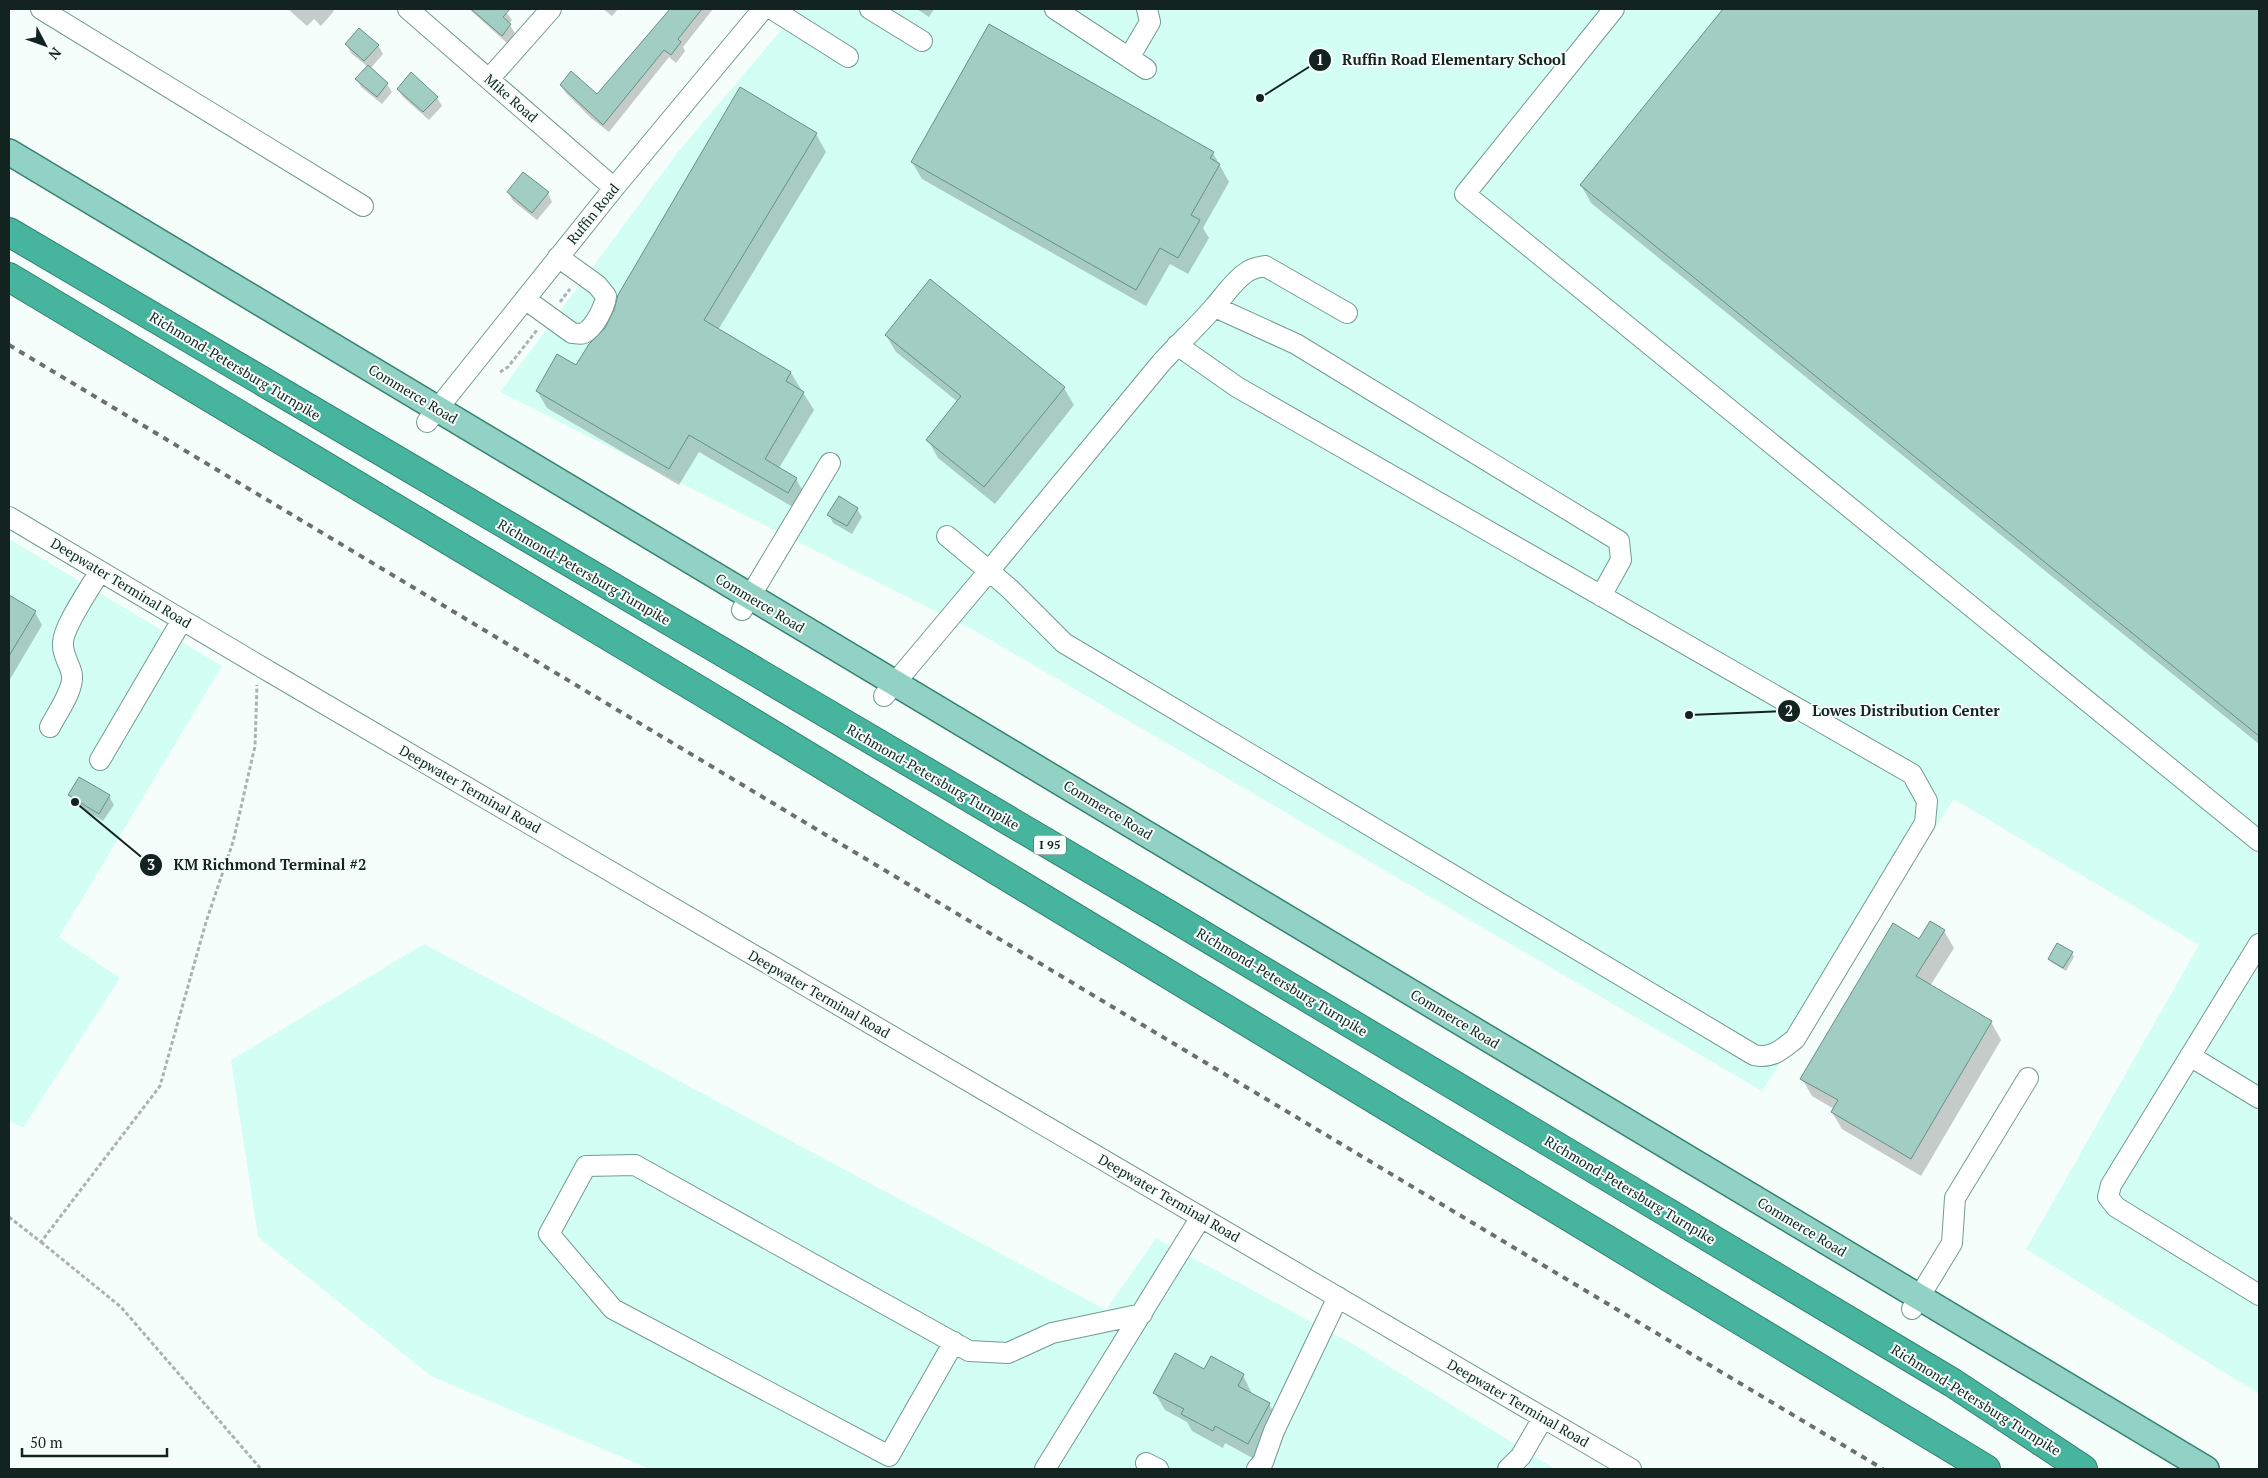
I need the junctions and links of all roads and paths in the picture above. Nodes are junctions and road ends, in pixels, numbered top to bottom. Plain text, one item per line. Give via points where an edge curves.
1 (41, 9) edge
2 (408, 9) edge
3 (551, 9) edge
4 (762, 9) edge
5 (772, 9) edge
6 (870, 9) edge
7 (1055, 9) edge
8 (1148, 9) edge
9 (1614, 9) edge
10 (922, 41) dead end
11 (848, 57) dead end
12 (1129, 58) junction
13 (1146, 69) dead end
14 (489, 79) junction
15 (9, 152) edge
16 (9, 170) edge
17 (614, 188) junction
18 (363, 206) dead end
19 (9, 232) edge
20 (558, 257) junction
21 (9, 277) edge
22 (525, 299) junction
23 (1215, 307) junction
24 (1347, 313) dead end
25 (1177, 345) junction
26 (432, 415) junction
27 (830, 463) dead end
28 (9, 516) edge
29 (947, 536) dead end
30 (100, 571) junction
31 (989, 571) junction
32 (1601, 596) junction
33 (746, 603) junction
34 (182, 620) junction
35 (258, 664) junction
36 (889, 690) junction
37 (50, 727) dead end
38 (100, 760) dead end
39 (2259, 841) edge
40 (2259, 944) edge
41 (2190, 1056) junction
42 (2028, 1078) dead end
43 (2259, 1098) edge
44 (9, 1217) edge
45 (1201, 1217) junction
46 (40, 1242) junction
47 (2259, 1295) edge
48 (1338, 1297) junction
49 (1916, 1303) junction
50 (1142, 1314) junction
51 (954, 1342) junction
52 (1543, 1418) junction
53 (261, 1469) edge
54 (1045, 1469) edge
55 (1257, 1469) edge
56 (1508, 1469) edge
57 (1631, 1469) edge
58 (1986, 1469) edge
59 (2083, 1469) edge
60 (2177, 1469) edge
61 (2206, 1469) edge

1 - 18 street
2 - 14 street, Mike Road
3 - 14 street
4 - 17 street, Ruffin Road
5 - 11 street
6 - 10 street
7 - 12 street
8 - 12 street via 1150,22
9 - 39 street via 1465,194
12 - 13 street
14 - 17 street, Mike Road
15 - 26 main road, Commerce Road
16 - 26 main road, Commerce Road
17 - 20 street, Ruffin Road
19 - 59 highway, Richmond-Petersburg Turnpike / I 95 via 1160,909 1953,1383
20 - 22 street, Ruffin Road
20 - 22 street via 597,285 606,296 606,302 590,330 582,334 572,333
21 - 58 highway
22 - 26 street, Ruffin Road
23 - 24 street via 1247,271 1265,266
23 - 25 street
23 - 32 street via 1296,344 1619,542 1621,560
25 - 31 street
25 - 32 street via 1237,387
26 - 33 main road, Commerce Road
27 - 33 street
28 - 30 street, Deepwater Terminal Road
29 - 31 street
30 - 34 street, Deepwater Terminal Road
30 - 37 street via 62,640 73,683
31 - 32 street via 1064,643 1754,1055 1765,1058 1778,1053 1795,1039 1925,823 1927,801 1912,774
31 - 36 street
33 - 36 main road, Commerce Road
34 - 35 street, Deepwater Terminal Road
34 - 38 street
35 - 45 street, Deepwater Terminal Road
35 - 46 path via 254,746 235,832 160,1086
36 - 49 main road, Commerce Road
40 - 41 street
41 - 43 street
41 - 47 street via 2111,1185 2108,1198 2116,1208
42 - 49 street via 1955,1198 1952,1243
44 - 46 path
45 - 48 street, Deepwater Terminal Road
45 - 50 street
46 - 53 path via 121,1307
48 - 52 street, Deepwater Terminal Road
48 - 55 street
49 - 60 main road, Commerce Road
49 - 61 main road, Commerce Road
50 - 51 street via 1052,1333 1008,1353 969,1350
50 - 54 street
51 - 51 street via 635,1165 586,1166 549,1234 613,1309 889,1456
52 - 56 street via 1521,1456
52 - 57 street, Deepwater Terminal Road

